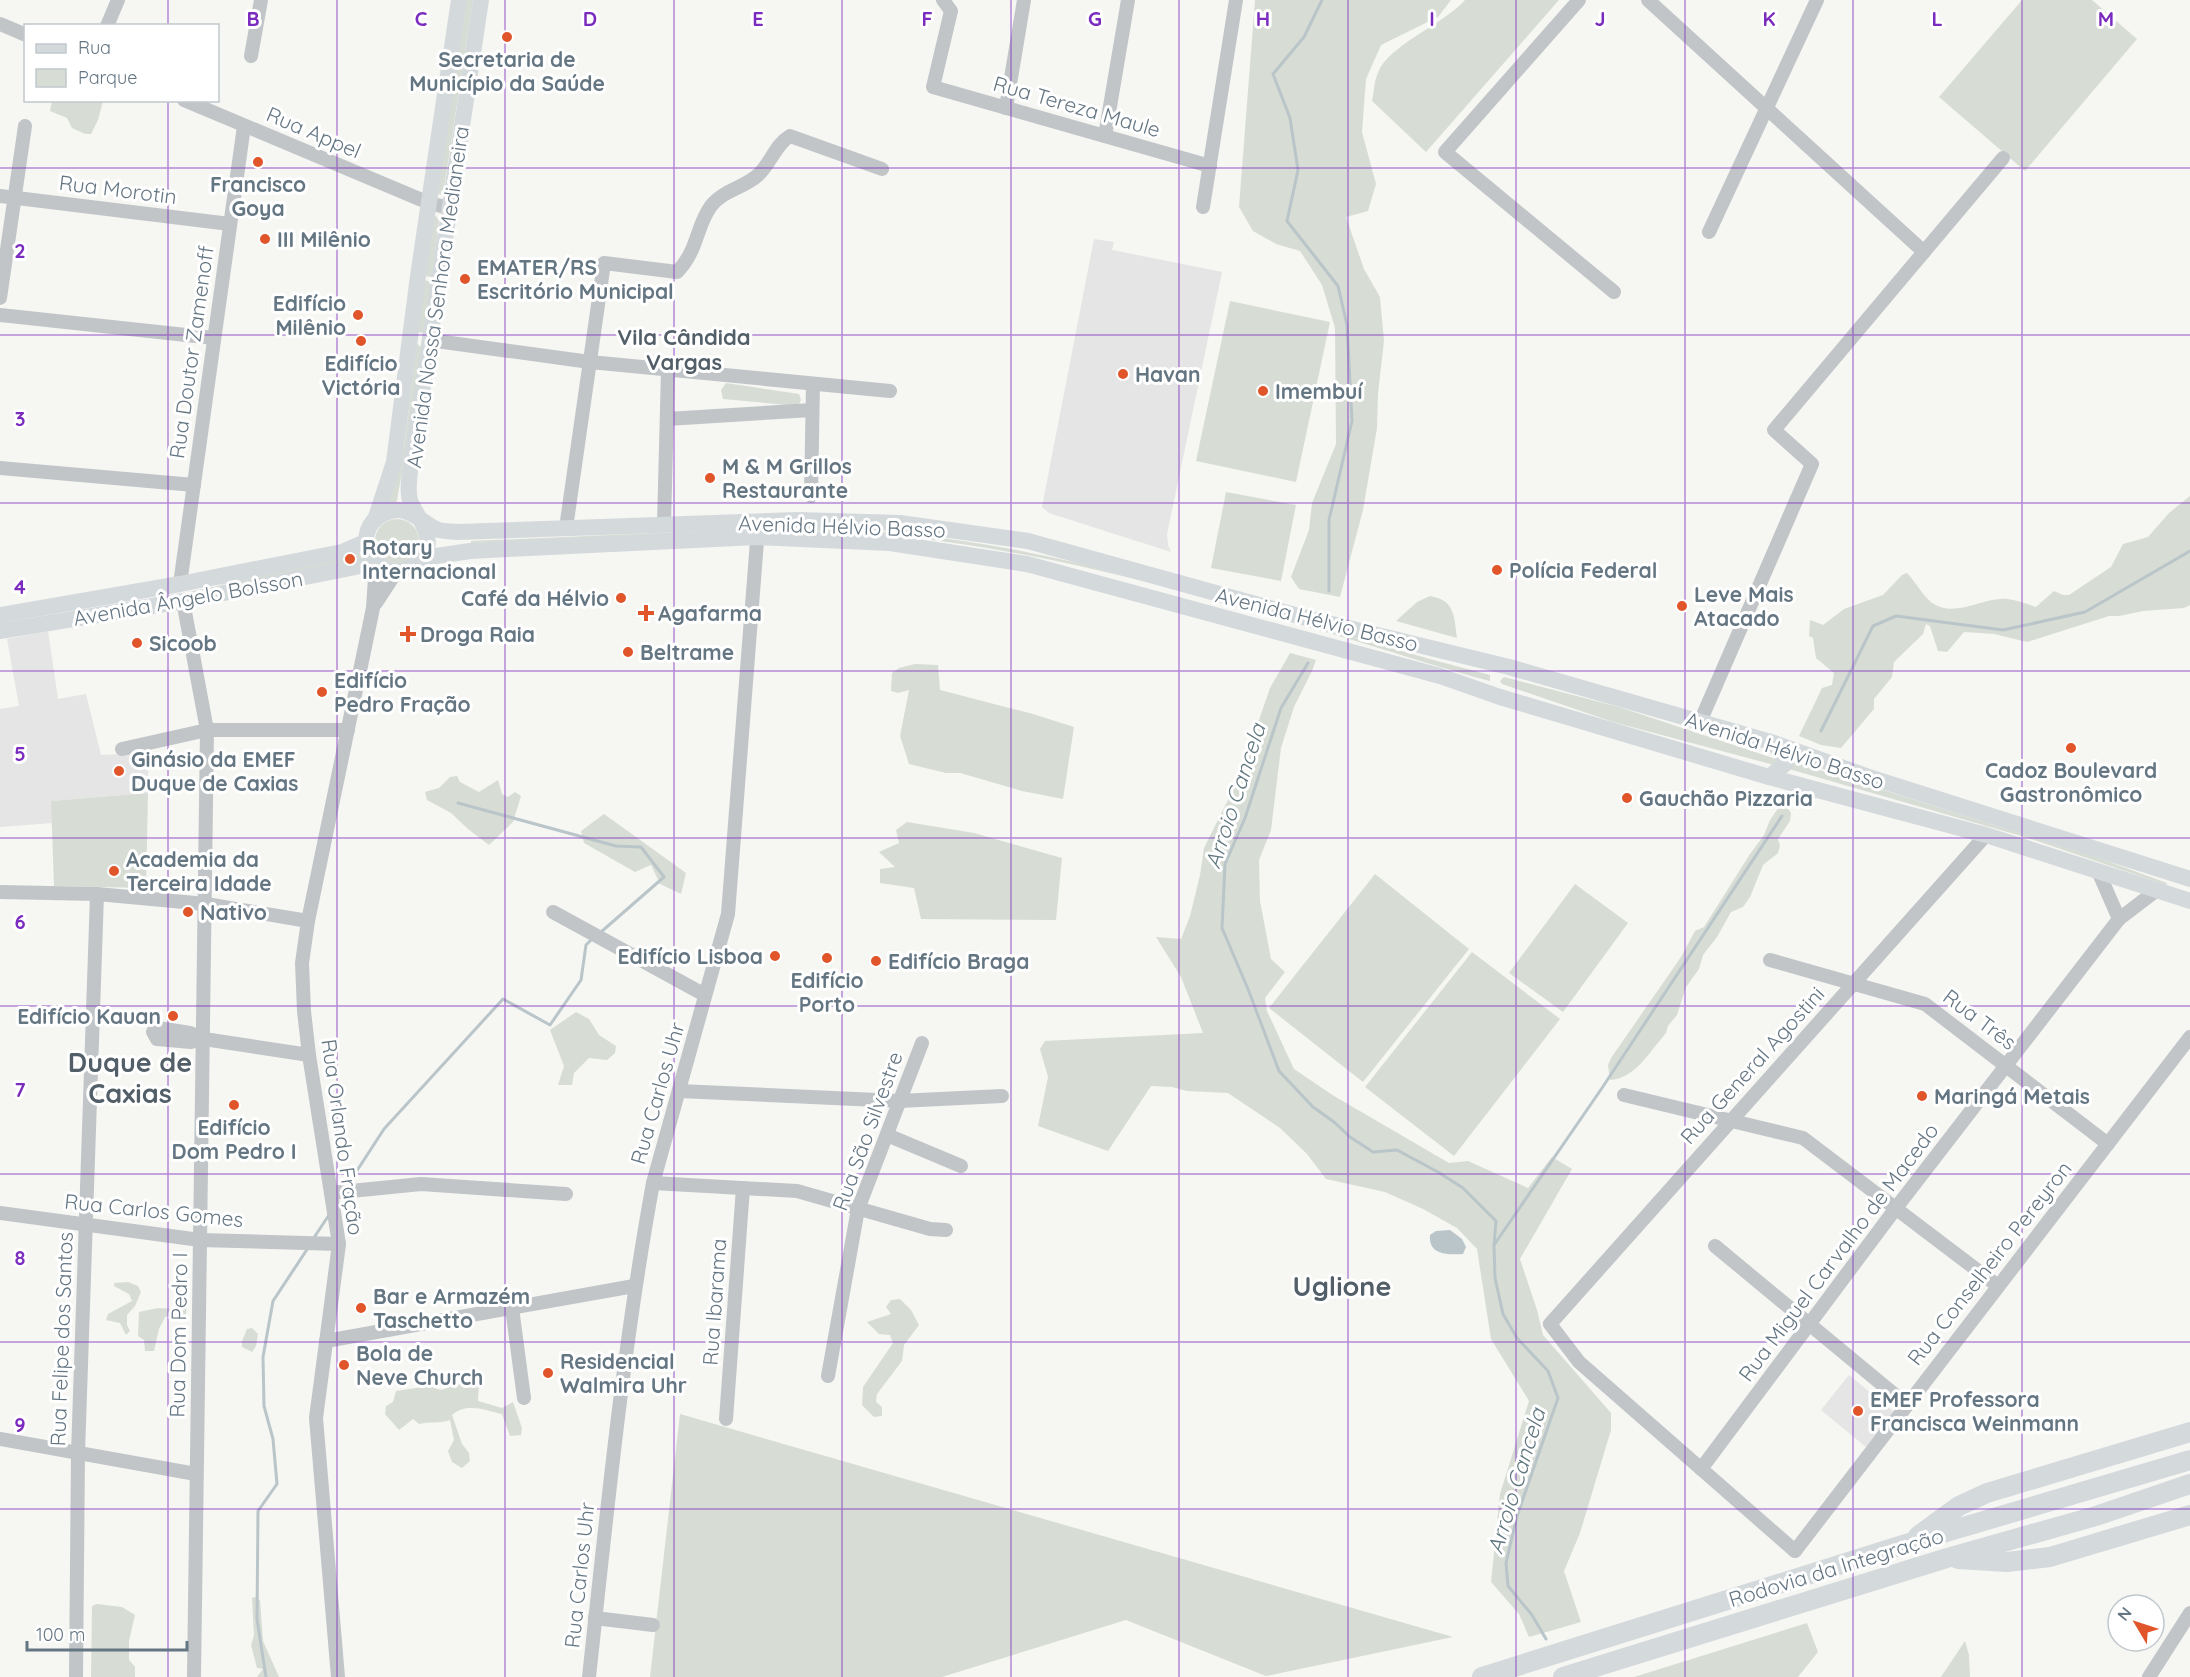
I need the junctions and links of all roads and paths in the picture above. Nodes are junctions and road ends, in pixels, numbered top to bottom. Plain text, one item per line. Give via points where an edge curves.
1 (118, 0) edge
2 (261, 0) edge
3 (459, 0) edge
4 (481, 0) edge
5 (943, 0) edge
6 (1024, 0) edge
7 (1128, 0) edge
8 (1236, 0) edge
9 (1579, 0) edge
10 (1648, 0) edge
11 (1817, 0) edge
12 (0, 24) edge
13 (108, 24) edge
14 (24, 34) edge
15 (252, 56) dead end
16 (189, 102) edge
17 (1006, 108) junction
18 (1767, 108) junction
19 (25, 126) dead end
20 (244, 126) junction
21 (1105, 136) junction
22 (2003, 158) dead end
23 (1210, 166) junction
24 (882, 169) dead end
25 (0, 196) edge
26 (15, 197) junction
27 (429, 203) junction
28 (1203, 207) dead end
29 (449, 208) junction
30 (230, 224) junction
31 (1709, 232) dead end
32 (1924, 252) junction
33 (1614, 292) dead end
34 (0, 298) edge
35 (0, 315) edge
36 (214, 338) junction
37 (410, 338) junction
38 (429, 340) junction
39 (590, 362) junction
40 (668, 370) junction
41 (813, 384) junction
42 (890, 391) dead end
43 (812, 410) junction
44 (667, 419) junction
45 (0, 468) edge
46 (194, 485) junction
47 (811, 496) dead end
48 (421, 519) junction
49 (375, 520) junction
50 (664, 524) junction
51 (567, 528) junction
52 (758, 529) junction
53 (365, 542) junction
54 (423, 558) junction
55 (376, 563) junction
56 (404, 570) junction
57 (182, 592) junction
58 (373, 608) junction
59 (0, 615) edge
60 (0, 631) edge
61 (1509, 667) junction
62 (1500, 698) junction
63 (1700, 722) junction
64 (207, 730) junction
65 (348, 730) junction
66 (1774, 743) junction
67 (122, 749) dead end
68 (1769, 777) junction
69 (1986, 835) junction
70 (2098, 871) junction
71 (2190, 879) edge
72 (2157, 890) junction
73 (0, 892) edge
74 (97, 894) junction
75 (2190, 900) edge
76 (206, 904) junction
77 (553, 912) dead end
78 (2119, 919) junction
79 (308, 921) junction
80 (1770, 960) dead end
81 (1853, 984) junction
82 (705, 995) junction
83 (2190, 1037) edge
84 (204, 1039) junction
85 (922, 1043) dead end
86 (309, 1054) junction
87 (2006, 1066) junction
88 (679, 1091) junction
89 (1624, 1095) dead end
90 (1002, 1096) dead end
91 (899, 1101) junction
92 (1732, 1120) junction
93 (887, 1135) junction
94 (2108, 1144) junction
95 (961, 1166) dead end
96 (653, 1183) junction
97 (743, 1188) junction
98 (331, 1193) junction
99 (566, 1194) dead end
100 (1896, 1208) junction
101 (858, 1209) junction
102 (0, 1212) edge
103 (86, 1225) junction
104 (946, 1230) dead end
105 (200, 1240) junction
106 (339, 1244) junction
107 (1715, 1246) dead end
108 (634, 1286) junction
109 (1998, 1286) junction
110 (512, 1308) junction
111 (1809, 1324) junction
112 (326, 1341) junction
113 (828, 1376) dead end
114 (524, 1398) dead end
115 (1907, 1405) junction
116 (726, 1419) dead end
117 (2190, 1432) edge
118 (0, 1439) edge
119 (78, 1453) junction
120 (2190, 1460) edge
121 (1701, 1469) junction
122 (196, 1474) junction
123 (2190, 1484) edge
124 (2190, 1515) edge
125 (1909, 1543) junction
126 (1794, 1551) junction
127 (1947, 1558) junction
128 (1801, 1577) junction
129 (2190, 1613) edge
130 (595, 1618) junction
131 (653, 1625) dead end
132 (76, 1677) edge
133 (194, 1677) edge
134 (338, 1677) edge
135 (589, 1677) edge
136 (1482, 1677) edge
137 (1563, 1677) edge
138 (2149, 1677) edge

1 - 13 street
2 - 15 street
3 - 27 main road, Avenida Nossa Senhora Medianeira
4 - 29 main road, Avenida Nossa Senhora Medianeira
5 - 17 street, Rua Tereza Maule via 951,11 933,87
6 - 17 street
7 - 21 street
8 - 23 street
9 - 33 street via 1445,152
10 - 18 street
11 - 18 street
12 - 14 street
16 - 20 street, Rua Appel
17 - 21 street, Rua Tereza Maule
18 - 31 street
18 - 32 street
19 - 26 street
20 - 27 street, Rua Appel
20 - 30 street, Rua Doutor Zamenoff
21 - 23 street, Rua Tereza Maule
22 - 32 street
23 - 28 street
24 - 39 street via 790,135 758,176 719,197 710,207 688,261 677,272 604,263
25 - 26 street, Rua Morotin
26 - 30 street, Rua Morotin
26 - 34 street
27 - 29 street, Rua Appel
27 - 37 main road, Avenida Nossa Senhora Medianeira
29 - 38 main road, Avenida Nossa Senhora Medianeira
30 - 36 street, Rua Doutor Zamenoff
32 - 63 street via 1774,430 1812,464
35 - 36 street
36 - 46 street, Rua Doutor Zamenoff
37 - 38 main road
37 - 49 main road, Avenida Nossa Senhora Medianeira via 394,462
38 - 39 street
38 - 48 main road, Avenida Nossa Senhora Medianeira via 409,487 410,501
39 - 40 street
39 - 51 street
40 - 41 street
40 - 44 street
41 - 42 street
41 - 43 street
43 - 44 street
43 - 47 street
44 - 50 street
45 - 46 street
46 - 57 street, Rua Doutor Zamenoff
48 - 49 main road via 399,510 386,512
48 - 51 main road, Avenida Hélvio Basso via 450,531
48 - 54 main road via 427,535
49 - 53 main road
50 - 51 main road, Avenida Hélvio Basso
50 - 52 main road, Avenida Hélvio Basso
52 - 54 main road, Avenida Hélvio Basso
52 - 61 main road, Avenida Hélvio Basso via 900,524 1028,541 1295,615
52 - 62 main road, Avenida Hélvio Basso via 891,543 1027,564 1440,676
52 - 82 street, Rua Carlos Uhr via 731,893
53 - 55 main road
53 - 57 main road, Avenida Ângelo Bolsson via 342,552
54 - 56 main road
55 - 56 main road via 392,571
55 - 57 main road, Avenida Ângelo Bolsson
55 - 58 street, Rua Orlando Fração
56 - 58 street, Rua Orlando Fração via 393,577
57 - 59 main road, Avenida Ângelo Bolsson
57 - 60 main road, Avenida Ângelo Bolsson
57 - 64 street, Rua Dom Pedro I
58 - 65 street, Rua Orlando Fração
61 - 62 main road via 1496,679
61 - 63 main road, Avenida Hélvio Basso
62 - 68 main road, Avenida Hélvio Basso
63 - 66 main road, Avenida Hélvio Basso
64 - 65 street
64 - 67 street
64 - 76 street, Rua Dom Pedro I
65 - 79 street, Rua Orlando Fração
66 - 68 main road via 1785,764
66 - 71 main road, Avenida Hélvio Basso
68 - 69 main road, Avenida Hélvio Basso
69 - 70 main road, Avenida Hélvio Basso
69 - 81 street, Rua General Agostini
70 - 72 main road, Avenida Hélvio Basso
70 - 78 street
72 - 75 main road, Avenida Hélvio Basso
72 - 78 street, Rua Miguel Carvalho de Macedo
73 - 74 street
74 - 76 street
74 - 103 street, Rua Felipe dos Santos
76 - 79 street
76 - 84 street, Rua Dom Pedro I
77 - 82 street
78 - 87 street, Rua Miguel Carvalho de Macedo
79 - 86 street, Rua Orlando Fração via 302,963
80 - 81 street, Rua Três
81 - 87 street, Rua Três via 1925,1004
81 - 92 street, Rua General Agostini
82 - 88 street, Rua Carlos Uhr
83 - 94 street, Rua Conselheiro Pereyron
84 - 86 street
84 - 105 street, Rua Dom Pedro I
85 - 91 street, Rua São Silvestre
86 - 98 street, Rua Orlando Fração
87 - 94 street, Rua Três
87 - 100 street, Rua Miguel Carvalho de Macedo
88 - 91 street
88 - 96 street, Rua Carlos Uhr
89 - 92 street
90 - 91 street
91 - 93 street, Rua São Silvestre
92 - 100 street via 1803,1138
92 - 121 street, Rua General Agostini via 1550,1324 1579,1362
93 - 95 street
93 - 101 street, Rua São Silvestre
94 - 109 street, Rua Conselheiro Pereyron
96 - 97 street
96 - 108 street, Rua Carlos Uhr
97 - 101 street via 797,1191
97 - 116 street, Rua Ibarama
98 - 99 street via 421,1184
98 - 106 street, Rua Orlando Fração
100 - 109 street
100 - 111 street, Rua Miguel Carvalho de Macedo
101 - 104 street
101 - 113 street, Rua São Silvestre
102 - 103 street, Rua Carlos Gomes
103 - 105 street, Rua Carlos Gomes
103 - 119 street, Rua Felipe dos Santos
105 - 106 street, Rua Carlos Gomes
105 - 122 street, Rua Dom Pedro I
106 - 112 street, Rua Orlando Fração
107 - 111 street
108 - 110 street
108 - 130 street, Rua Carlos Uhr
109 - 115 street, Rua Conselheiro Pereyron
110 - 112 street
110 - 114 street
111 - 115 street
111 - 121 street, Rua Miguel Carvalho de Macedo
112 - 134 street, Rua Orlando Fração via 316,1418
115 - 126 street, Rua Conselheiro Pereyron
117 - 125 highway via 1986,1493 1959,1506
118 - 119 street
119 - 122 street
119 - 132 street, Rua Felipe dos Santos
120 - 125 highway, Rodovia da Integração
121 - 126 street
122 - 133 street, Rua Dom Pedro I
123 - 127 highway, Rodovia da Integração via 2096,1516
124 - 127 highway via 2050,1557 2007,1562
125 - 128 highway, Rodovia da Integração
126 - 128 street
127 - 137 highway, Rodovia da Integração
128 - 136 highway, Rodovia da Integração
129 - 138 street
130 - 131 street
130 - 135 street, Rua Carlos Uhr

